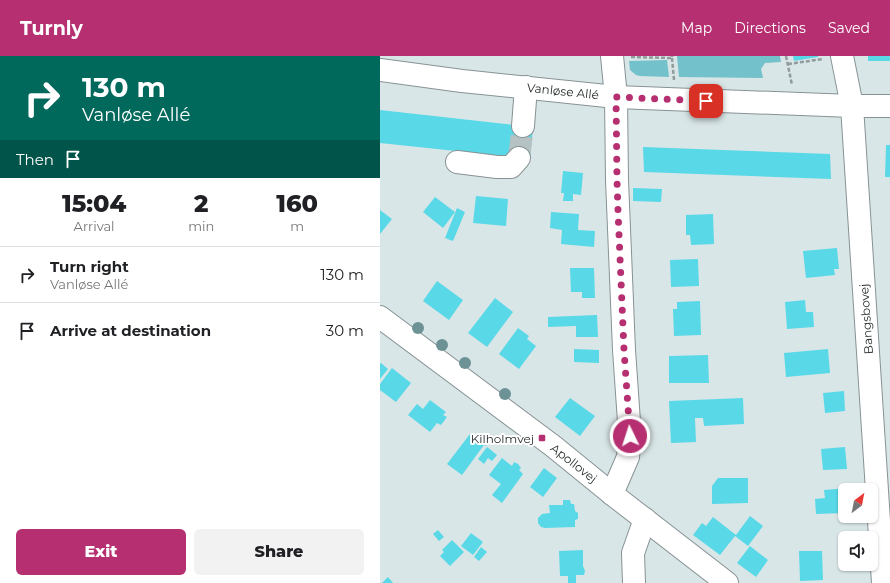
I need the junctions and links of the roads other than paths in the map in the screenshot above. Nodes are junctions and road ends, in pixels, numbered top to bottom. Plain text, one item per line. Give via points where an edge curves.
1 (612, 56) edge
2 (833, 57) edge
3 (380, 70) edge
4 (526, 87) junction
5 (616, 97) junction
6 (852, 106) junction
7 (890, 106) edge
8 (523, 126) tunnel mouth
9 (519, 158) dead end
10 (457, 162) dead end
11 (380, 317) edge
12 (612, 494) junction
13 (645, 519) junction
14 (634, 583) edge
15 (727, 583) edge
16 (883, 583) edge

1 - 5 street
2 - 6 street, Bangsbovej
3 - 4 street, Vanløse Allé
4 - 5 street, Vanløse Allé
4 - 8 street
5 - 6 street, Vanløse Allé
5 - 12 street via 618,211 630,436 628,457
6 - 7 street, Vanløse Allé
6 - 16 street, Bangsbovej
9 - 10 street via 511,167
11 - 12 street, Apollovej via 553,446
12 - 13 street, Apollovej
13 - 14 street via 633,552
13 - 15 street, Apollovej

